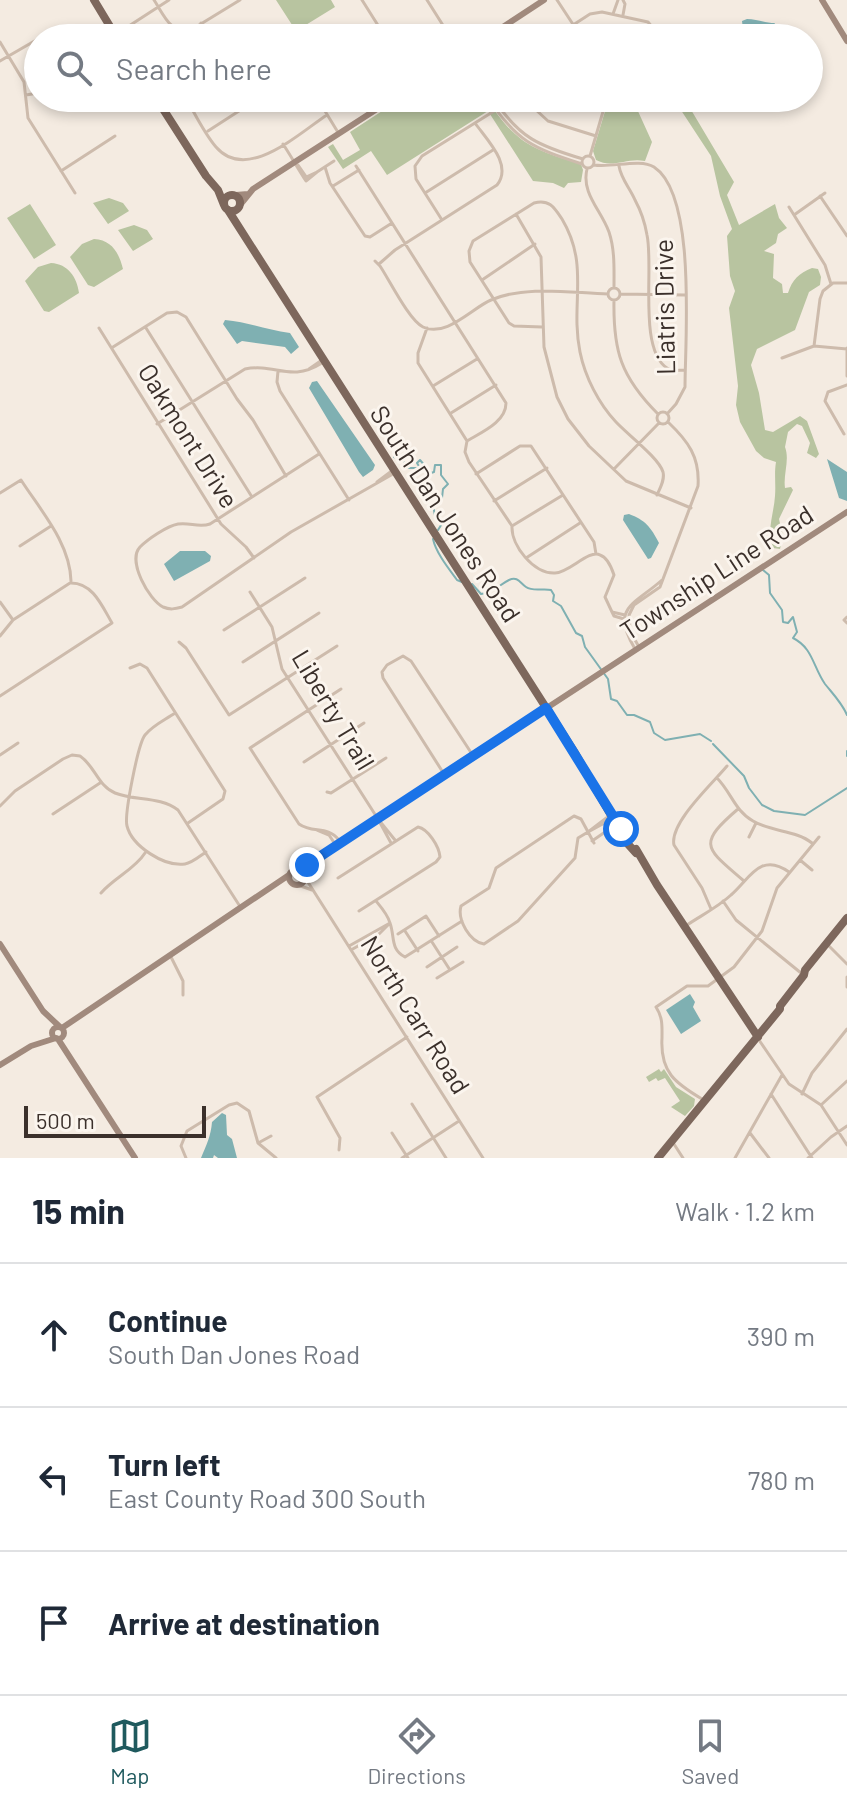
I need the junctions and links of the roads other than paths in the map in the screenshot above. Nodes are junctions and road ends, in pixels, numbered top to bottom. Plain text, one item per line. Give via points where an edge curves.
1 (94, 0) edge
2 (154, 0) edge
3 (169, 0) edge
4 (240, 0) edge
5 (362, 0) edge
6 (427, 0) edge
7 (544, 0) edge
8 (557, 0) edge
9 (620, 0) edge
10 (822, 0) edge
11 (159, 7) junction
12 (613, 14) junction
13 (623, 15) junction
14 (201, 23) edge
15 (109, 24) edge
16 (134, 24) edge
17 (169, 24) edge
18 (377, 24) edge
19 (442, 24) edge
20 (507, 24) edge
21 (573, 24) joint
22 (650, 24) edge
23 (847, 41) edge
24 (0, 42) edge
25 (24, 46) edge
26 (8, 55) junction
27 (0, 61) edge
28 (24, 84) edge
29 (27, 112) edge
30 (165, 112) edge
31 (194, 112) edge
32 (237, 112) edge
33 (325, 112) edge
34 (373, 112) edge
35 (492, 112) edge
36 (500, 112) edge
37 (538, 112) edge
38 (602, 112) edge
39 (327, 115) junction
40 (475, 123) junction
41 (206, 132) junction
42 (339, 134) junction
43 (115, 136) dead end
44 (596, 136) junction
45 (283, 144) junction
46 (493, 150) junction
47 (590, 156) junction
48 (334, 161) dead end
49 (582, 161) junction
50 (295, 162) junction
51 (594, 165) junction
52 (619, 166) junction
53 (325, 167) junction
54 (587, 169) junction
55 (61, 171) junction
56 (333, 186) junction
57 (218, 190) junction
58 (75, 193) dead end
59 (425, 193) junction
60 (248, 194) junction
61 (234, 195) junction
62 (240, 206) junction
63 (226, 207) junction
64 (789, 207) dead end
65 (516, 214) junction
66 (794, 215) junction
67 (236, 220) junction
68 (442, 220) junction
69 (392, 223) junction
70 (847, 236) edge
71 (405, 243) junction
72 (535, 244) junction
73 (482, 280) junction
74 (847, 283) edge
75 (830, 284) junction
76 (614, 288) junction
77 (543, 292) junction
78 (578, 293) junction
79 (608, 294) junction
80 (620, 294) junction
81 (650, 294) junction
82 (686, 295) junction
83 (494, 299) junction
84 (614, 300) junction
85 (454, 322) junction
86 (145, 326) junction
87 (542, 327) junction
88 (99, 328) dead end
89 (427, 328) junction
90 (814, 346) junction
91 (111, 348) junction
92 (847, 349) edge
93 (478, 358) junction
94 (782, 358) dead end
95 (323, 361) junction
96 (685, 370) junction
97 (278, 371) junction
98 (847, 376) edge
99 (225, 381) junction
100 (496, 385) junction
101 (847, 385) edge
102 (433, 386) junction
103 (191, 403) junction
104 (450, 414) junction
105 (658, 414) junction
106 (667, 414) junction
107 (668, 422) junction
108 (659, 423) junction
109 (157, 424) junction
110 (844, 434) dead end
111 (467, 441) junction
112 (638, 444) junction
113 (319, 454) junction
114 (547, 468) junction
115 (613, 470) junction
116 (394, 471) junction
117 (476, 474) junction
118 (286, 476) junction
119 (0, 493) edge
120 (564, 494) junction
121 (657, 495) junction
122 (252, 497) junction
123 (349, 500) junction
124 (494, 501) junction
125 (691, 508) junction
126 (847, 512) edge
127 (218, 519) junction
128 (581, 522) junction
129 (51, 526) junction
130 (512, 526) junction
131 (20, 546) dead end
132 (596, 554) junction
133 (254, 558) junction
134 (526, 558) junction
135 (305, 578) dead end
136 (71, 583) junction
137 (250, 592) dead end
138 (0, 602) edge
139 (260, 607) junction
140 (319, 613) dead end
141 (626, 617) junction
142 (13, 620) junction
143 (224, 630) dead end
144 (0, 636) edge
145 (275, 641) junction
146 (179, 642) dead end
147 (337, 646) dead end
148 (638, 649) junction
149 (243, 662) dead end
150 (130, 668) dead end
151 (287, 678) junction
152 (341, 689) dead end
153 (0, 696) edge
154 (546, 708) junction
155 (308, 710) junction
156 (175, 713) junction
157 (364, 723) dead end
158 (18, 743) dead end
159 (330, 745) junction
160 (0, 755) edge
161 (472, 756) junction
162 (386, 758) dead end
163 (304, 762) dead end
164 (727, 766) dead end
165 (444, 774) junction
166 (717, 778) junction
167 (353, 779) junction
168 (101, 782) junction
169 (327, 792) dead end
170 (131, 794) junction
171 (1, 803) edge
172 (738, 809) junction
173 (53, 814) dead end
174 (613, 816) junction
175 (378, 819) junction
176 (188, 823) junction
177 (756, 823) junction
178 (608, 830) dead end
179 (588, 832) junction
180 (749, 837) dead end
181 (819, 837) dead end
182 (393, 841) junction
183 (813, 843) junction
184 (339, 845) junction
185 (145, 852) junction
186 (206, 852) junction
187 (326, 853) junction
188 (800, 860) junction
189 (300, 869) junction
190 (812, 870) dead end
191 (789, 872) junction
192 (306, 877) junction
193 (338, 878) dead end
194 (293, 881) junction
195 (744, 881) junction
196 (315, 892) junction
197 (101, 893) dead end
198 (376, 901) junction
199 (723, 901) junction
200 (241, 908) junction
201 (711, 909) junction
202 (359, 911) dead end
203 (847, 918) edge
204 (462, 921) junction
205 (390, 923) junction
206 (847, 925) edge
207 (684, 927) junction
208 (404, 930) junction
209 (379, 934) junction
210 (398, 934) dead end
211 (439, 936) junction
212 (757, 938) junction
213 (391, 940) junction
214 (432, 942) junction
215 (0, 944) edge
216 (828, 945) junction
217 (457, 947) dead end
218 (350, 948) junction
219 (418, 951) junction
220 (170, 955) junction
221 (442, 957) junction
222 (463, 962) dead end
223 (847, 964) edge
224 (427, 967) dead end
225 (450, 970) junction
226 (804, 975) junction
227 (847, 977) edge
228 (437, 978) dead end
229 (719, 980) junction
230 (847, 987) edge
231 (183, 995) dead end
232 (847, 1029) edge
233 (59, 1033) junction
234 (756, 1035) junction
235 (407, 1037) junction
236 (0, 1065) edge
237 (782, 1075) junction
238 (847, 1081) edge
239 (771, 1094) junction
240 (802, 1094) junction
241 (704, 1100) junction
242 (412, 1104) dead end
243 (821, 1105) junction
244 (460, 1120) junction
245 (847, 1126) edge
246 (839, 1132) junction
247 (392, 1133) dead end
248 (749, 1133) junction
249 (271, 1136) dead end
250 (432, 1138) junction
251 (672, 1141) junction
252 (258, 1143) junction
253 (847, 1145) edge
254 (339, 1150) dead end
255 (405, 1157) edge
256 (810, 1157) edge
257 (135, 1158) edge
258 (186, 1158) edge
259 (276, 1158) edge
260 (446, 1158) edge
261 (483, 1158) edge
262 (658, 1158) edge
263 (683, 1158) edge
264 (735, 1158) edge
265 (769, 1158) edge

1 - 15 main road
2 - 11 street
3 - 11 street
4 - 14 street
5 - 18 street
6 - 19 street
7 - 20 street
8 - 21 street
9 - 12 street
9 - 13 street via 625,4
10 - 23 street
11 - 16 street
11 - 17 street
12 - 13 street
12 - 21 street via 595,12
13 - 22 street
24 - 26 street
25 - 26 street
26 - 27 street
26 - 28 street
29 - 55 street
30 - 57 main road, South Dan Jones Road
31 - 41 street
32 - 41 street
33 - 39 street
34 - 42 street
35 - 40 street
36 - 49 street via 531,140
37 - 44 street via 548,121
38 - 44 street
39 - 42 street
39 - 45 street
40 - 46 street
40 - 59 street via 422,156 415,166 416,179
41 - 45 street via 220,150 237,159 258,158
42 - 50 street
43 - 55 street
44 - 47 street
45 - 50 street
46 - 59 street
46 - 68 street via 503,168 502,180
47 - 49 street
47 - 51 street
48 - 53 street
49 - 54 street
50 - 53 street via 306,178
50 - 60 street
51 - 52 street, Liatris Drive
51 - 54 street
52 - 81 street via 648,237
52 - 82 street, Liatris Drive via 648,164 662,175 682,225
53 - 56 street
54 - 76 street via 584,184 612,246
55 - 58 street
56 - 69 street via 368,237
56 - 69 street via 357,168
57 - 61 main road
57 - 63 main road, South Dan Jones Road
59 - 68 street
60 - 61 street
60 - 62 street
61 - 62 main road
61 - 63 main road via 226,197
62 - 63 main road
62 - 67 main road
63 - 67 main road, South Dan Jones Road
64 - 66 street
65 - 72 street
65 - 73 street via 470,246 470,262
65 - 78 street via 539,201 554,207 576,248
66 - 70 street via 823,194
66 - 75 street via 825,265
67 - 95 main road, South Dan Jones Road
68 - 71 street
69 - 71 street
71 - 85 street
71 - 89 street via 377,263 414,319
72 - 73 street
72 - 77 street via 543,266
73 - 83 street
74 - 75 street
75 - 90 street via 820,299
76 - 79 street
76 - 80 street
77 - 78 street
77 - 83 street
77 - 87 street
78 - 79 street
78 - 112 street via 579,349 587,372 605,409
79 - 84 street
80 - 81 street
80 - 84 street
81 - 82 street
81 - 96 street via 649,327 656,353 668,369
82 - 96 street, Liatris Drive
83 - 85 street
83 - 87 street via 514,326
84 - 105 street via 621,365
85 - 89 street
85 - 93 street
86 - 91 street
86 - 99 street via 167,313 189,320
86 - 103 street
87 - 115 street via 557,397 580,436
88 - 91 street, Oakmont Drive
89 - 102 street via 418,360
90 - 92 street
90 - 94 street
91 - 109 street, Oakmont Drive
92 - 98 street
93 - 100 street
93 - 102 street
95 - 97 street via 306,372
95 - 116 main road, South Dan Jones Road
96 - 106 street, Liatris Drive via 681,397
97 - 99 street via 249,368
97 - 113 street via 280,391
99 - 103 street
99 - 118 street
100 - 104 street
100 - 111 street via 506,411
101 - 110 street via 828,392 826,406
102 - 104 street
103 - 109 street
103 - 122 street
104 - 111 street
105 - 106 street
105 - 108 street
106 - 107 street
107 - 108 street
107 - 125 street via 689,444 698,464
108 - 112 street
109 - 127 street, Oakmont Drive
111 - 117 street via 466,456
112 - 115 street
112 - 121 street via 661,468
113 - 118 street
113 - 123 street
114 - 117 street via 528,444
114 - 120 street
114 - 124 street
115 - 121 street via 633,486
116 - 123 street
116 - 154 main road, South Dan Jones Road
117 - 124 street
118 - 122 street
119 - 129 street via 21,480
120 - 128 street
120 - 130 street
121 - 125 street
122 - 127 street
123 - 133 street
124 - 130 street
125 - 141 street via 664,578 635,599
126 - 148 street, Township Line Road
127 - 133 street, Oakmont Drive
127 - 133 street via 203,526 175,525 143,545 135,558 138,572 156,600 167,609 185,605
128 - 132 street
128 - 134 street
129 - 131 street
129 - 136 street via 68,556
130 - 134 street
132 - 134 street via 554,573 538,569
132 - 141 street via 603,556 614,575 605,597 612,612
135 - 139 street
136 - 142 street
136 - 153 street via 90,590 112,623
137 - 139 street, Liberty Trail
138 - 142 street
139 - 143 street
139 - 145 street, Liberty Trail
140 - 145 street
141 - 148 street
142 - 144 street
145 - 149 street
145 - 151 street, Liberty Trail
146 - 151 street via 229,715
147 - 151 street
148 - 154 street, Township Line Road
150 - 156 street via 145,665
151 - 155 street, Liberty Trail
152 - 155 street
154 - 161 street, Township Line Road
154 - 174 main road, South Dan Jones Road
155 - 159 street, Liberty Trail
155 - 184 street via 250,748 297,822
156 - 170 street via 141,741
156 - 176 street via 225,791 223,799
157 - 159 street
158 - 160 street
159 - 163 street
159 - 167 street, Liberty Trail
161 - 165 street, Township Line Road
161 - 165 street via 413,663 403,656 392,661 383,678
162 - 167 street
164 - 166 street
165 - 175 street, Township Line Road
166 - 172 street
166 - 201 street via 672,837
167 - 169 street
167 - 175 street, Liberty Trail
168 - 170 street via 113,792
168 - 171 street via 78,755 63,759
168 - 173 street
170 - 176 street via 173,806
170 - 185 street via 126,824
172 - 177 street
172 - 195 street via 716,828 710,844 714,855
174 - 179 street
174 - 207 main road, South Dan Jones Road
175 - 182 street, Liberty Trail
175 - 184 street, Township Line Road
176 - 186 street
177 - 180 street
177 - 183 street
178 - 179 street via 593,842
179 - 204 street via 574,816 496,868 489,888 461,906
179 - 204 street via 578,838 575,858 518,921 481,944
181 - 183 street
182 - 193 street
182 - 198 street via 421,826 440,857
183 - 188 street
184 - 187 street, Township Line Road
185 - 186 street via 181,864
185 - 197 street
186 - 200 street
187 - 189 street, Township Line Road
187 - 192 street
188 - 190 street
188 - 191 street
189 - 192 street
189 - 194 street, Township Line Road via 294,870
191 - 195 street via 763,866
191 - 212 street via 773,894
192 - 194 street
192 - 196 street, North Carr Road
194 - 196 street
194 - 200 street via 272,887
195 - 199 street
196 - 218 street, North Carr Road
198 - 202 street
198 - 205 street
199 - 201 street
199 - 212 street
200 - 220 street
201 - 207 street
203 - 216 main road
204 - 211 street
205 - 209 street
205 - 213 street
205 - 218 street
206 - 216 main road
207 - 229 main road, South Dan Jones Road
208 - 210 street
208 - 211 street via 426,916
208 - 219 street
209 - 213 street
209 - 218 street
211 - 214 street
212 - 226 street
212 - 229 street
213 - 219 street via 401,956
214 - 219 street
214 - 221 street
215 - 233 street
216 - 223 street
216 - 226 main road
217 - 221 street
218 - 235 street, North Carr Road
220 - 231 street via 183,981
220 - 233 street
221 - 224 street
221 - 225 street
222 - 225 street
225 - 228 street
226 - 234 main road
227 - 230 street
229 - 234 main road, South Dan Jones Road
229 - 241 street via 687,986 656,1007 663,1021 664,1064 678,1084
232 - 240 street
233 - 236 street
233 - 257 street
234 - 237 street
234 - 241 main road
235 - 244 street, North Carr Road
235 - 254 street via 317,1098 340,1140
237 - 239 street
237 - 240 street
238 - 243 street
239 - 248 street
239 - 256 street
240 - 243 street
241 - 251 main road
242 - 250 street
243 - 246 street
244 - 250 street
244 - 261 street, North Carr Road
245 - 246 street
246 - 253 street
246 - 256 street
247 - 255 street
248 - 264 street
248 - 265 street
249 - 252 street
250 - 255 street
250 - 260 street
251 - 262 main road
251 - 263 street
252 - 258 street via 249,1111 232,1103 184,1135
252 - 259 street

